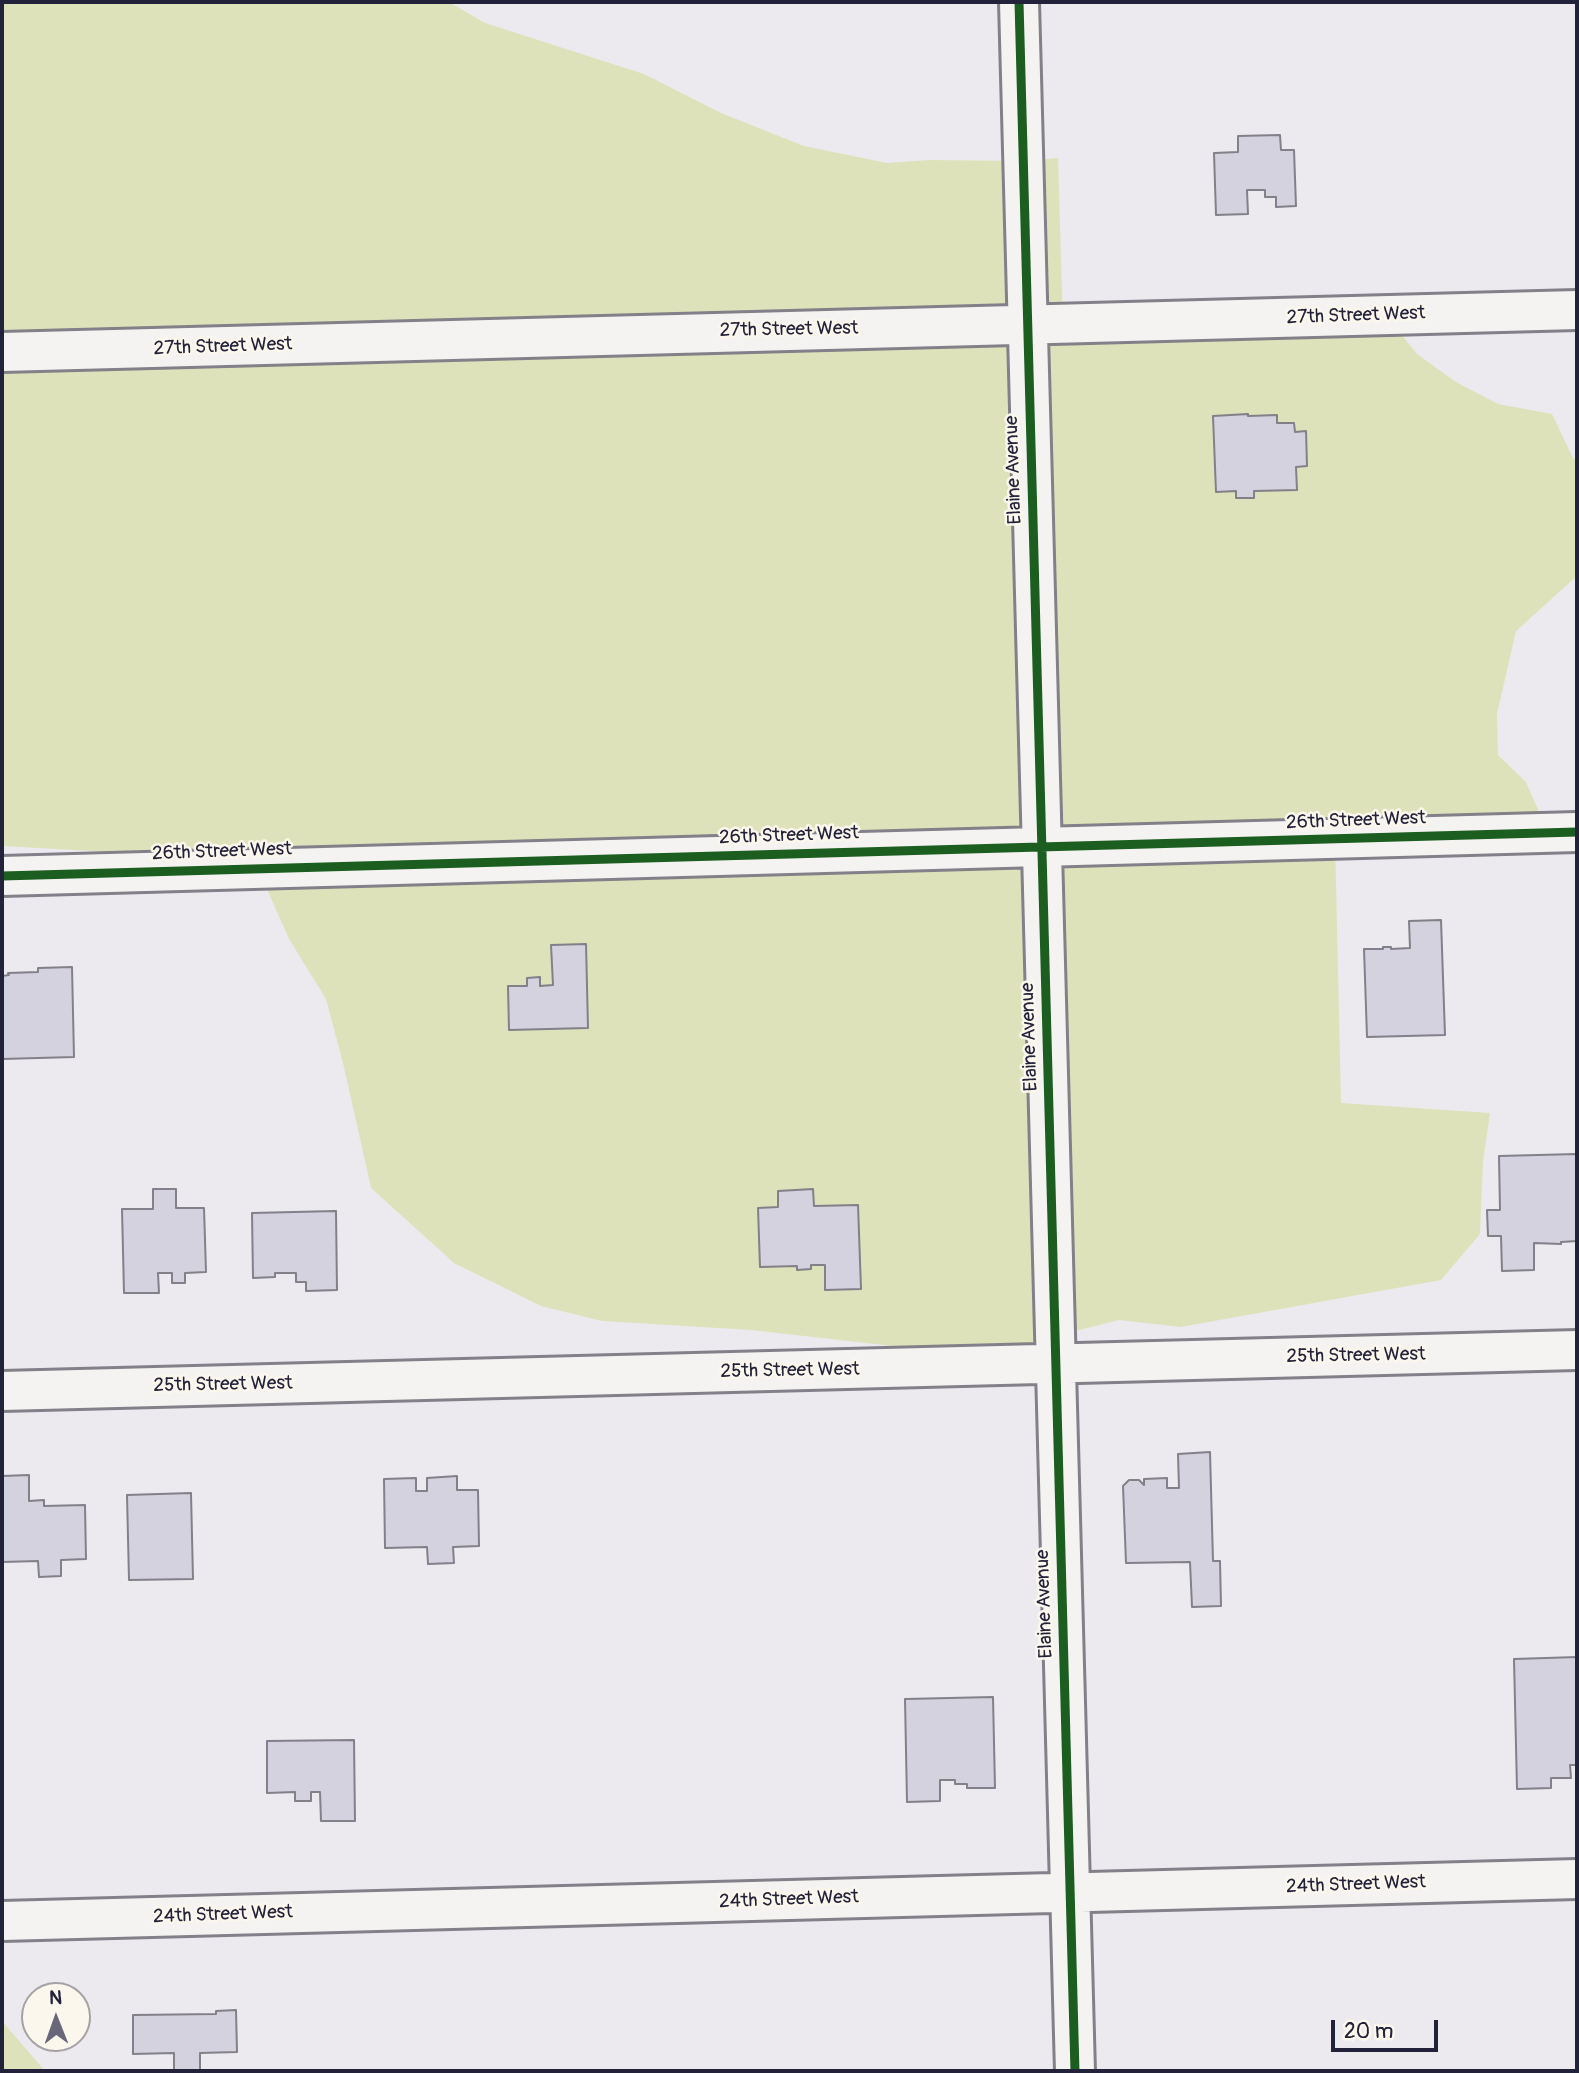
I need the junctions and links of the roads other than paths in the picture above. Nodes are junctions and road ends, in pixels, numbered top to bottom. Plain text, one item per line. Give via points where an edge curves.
1 (1019, 2) edge
2 (1577, 310) edge
3 (1028, 325) junction
4 (2, 352) edge
5 (1577, 832) edge
6 (1042, 846) junction
7 (2, 876) edge
8 (1577, 1350) edge
9 (1056, 1364) junction
10 (2, 1391) edge
11 (1577, 1879) edge
12 (1070, 1892) junction
13 (2, 1921) edge
14 (1075, 2071) edge

1 - 3 street, Elaine Avenue
2 - 3 street, 27th Street West
3 - 4 street, 27th Street West
3 - 6 street, Elaine Avenue
5 - 6 street, 26th Street West
6 - 7 street, 26th Street West
6 - 9 street, Elaine Avenue
8 - 9 street, 25th Street West
9 - 10 street, 25th Street West
9 - 12 street, Elaine Avenue
11 - 12 street, 24th Street West
12 - 13 street, 24th Street West
12 - 14 street, Elaine Avenue

